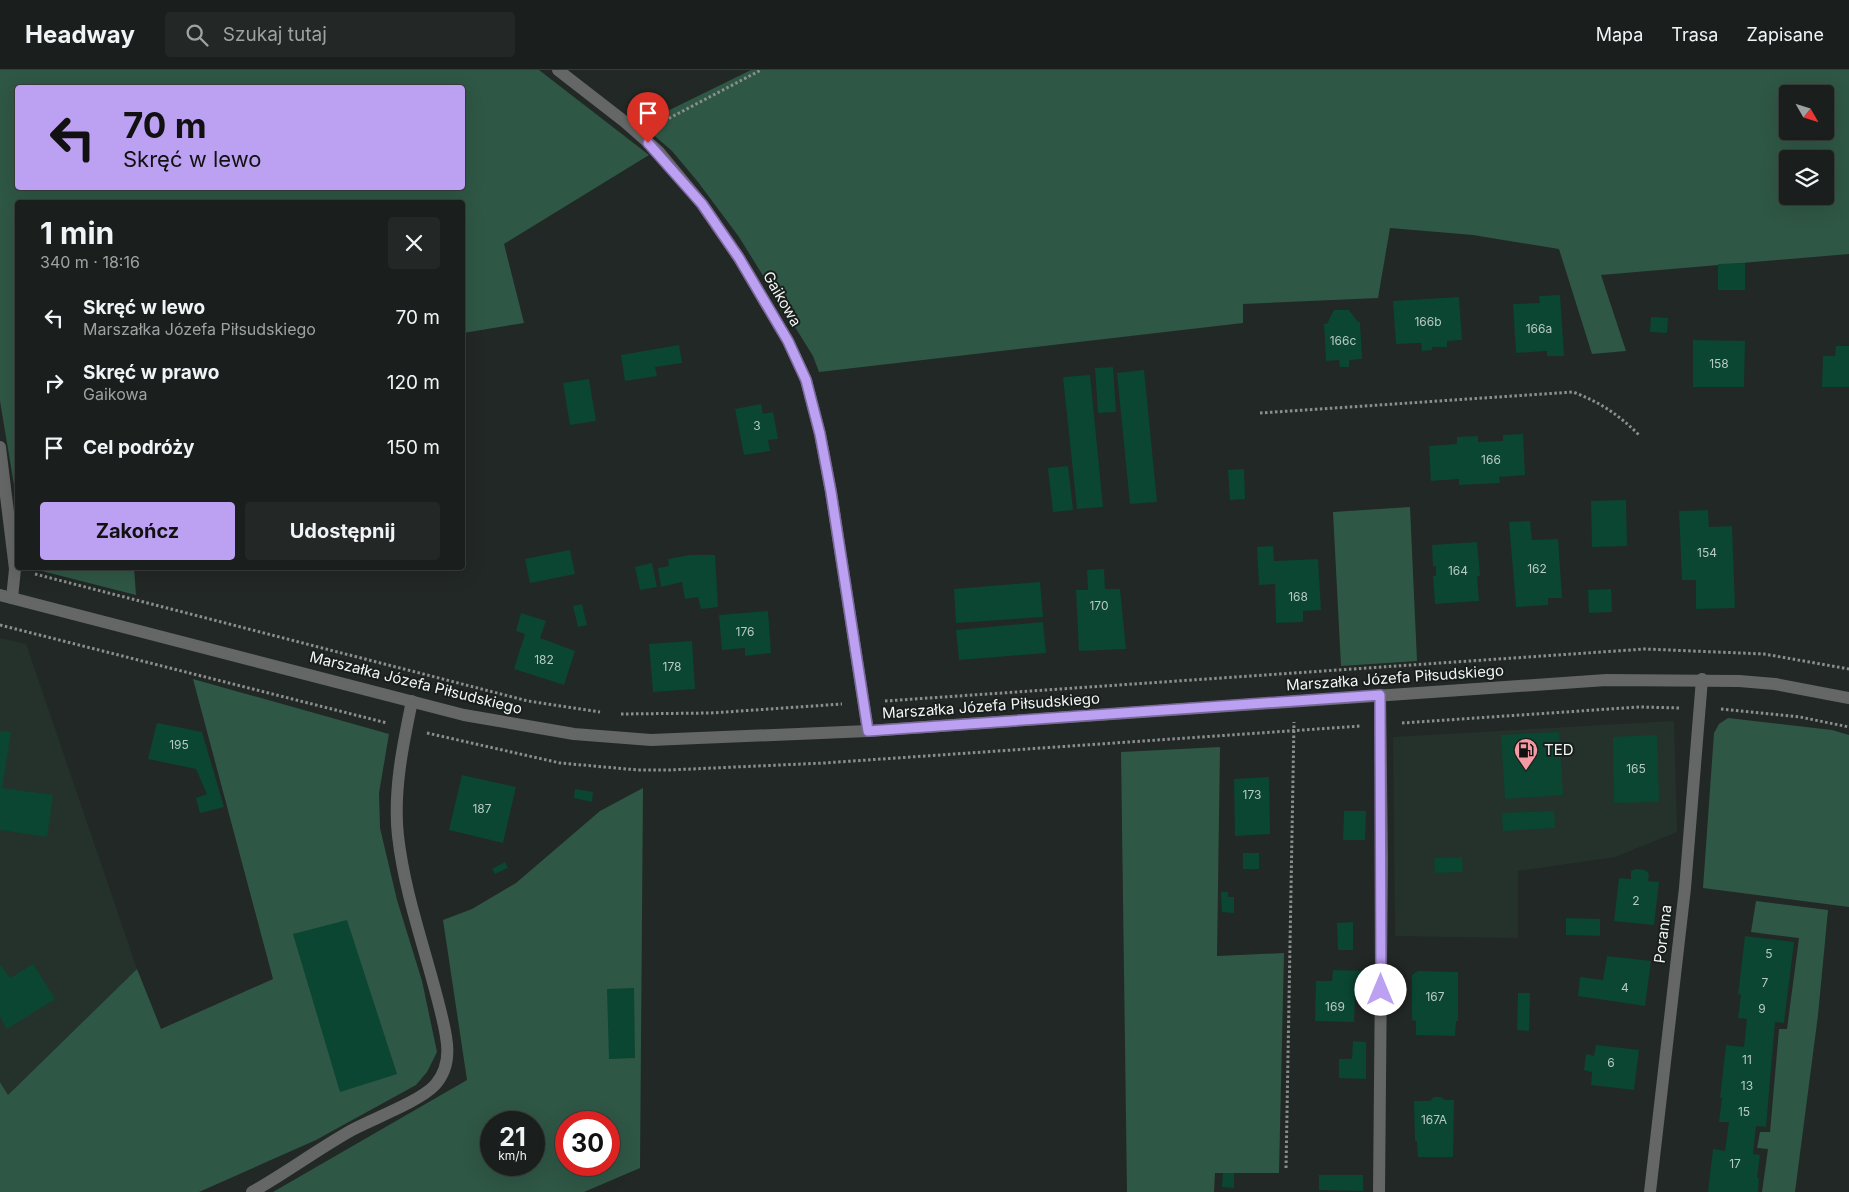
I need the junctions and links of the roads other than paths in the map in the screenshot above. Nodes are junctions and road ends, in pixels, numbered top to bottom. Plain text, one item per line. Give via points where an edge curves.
1 (558, 70) edge
2 (0, 447) edge
3 (6, 596) edge
4 (1702, 679) junction
5 (1380, 695) junction
6 (1849, 698) edge
7 (412, 701) junction
8 (868, 731) junction
9 (252, 1192) edge
10 (1379, 1192) edge
11 (1650, 1192) edge

1 - 8 street, Gaikowa via 659,152 702,204 739,258 788,341 806,380 820,434
2 - 3 street via 15,569
3 - 7 street, Marszałka Józefa Piłsudskiego
4 - 5 street, Marszałka Józefa Piłsudskiego via 1606,680
4 - 6 street, Marszałka Józefa Piłsudskiego via 1775,684
4 - 11 street, Poranna via 1686,879
5 - 8 street, Marszałka Józefa Piłsudskiego
5 - 10 street
7 - 8 street, Marszałka Józefa Piłsudskiego via 532,728 609,738 695,740
7 - 9 street via 397,798 398,834 419,939 449,1041 445,1069 435,1085 352,1130

